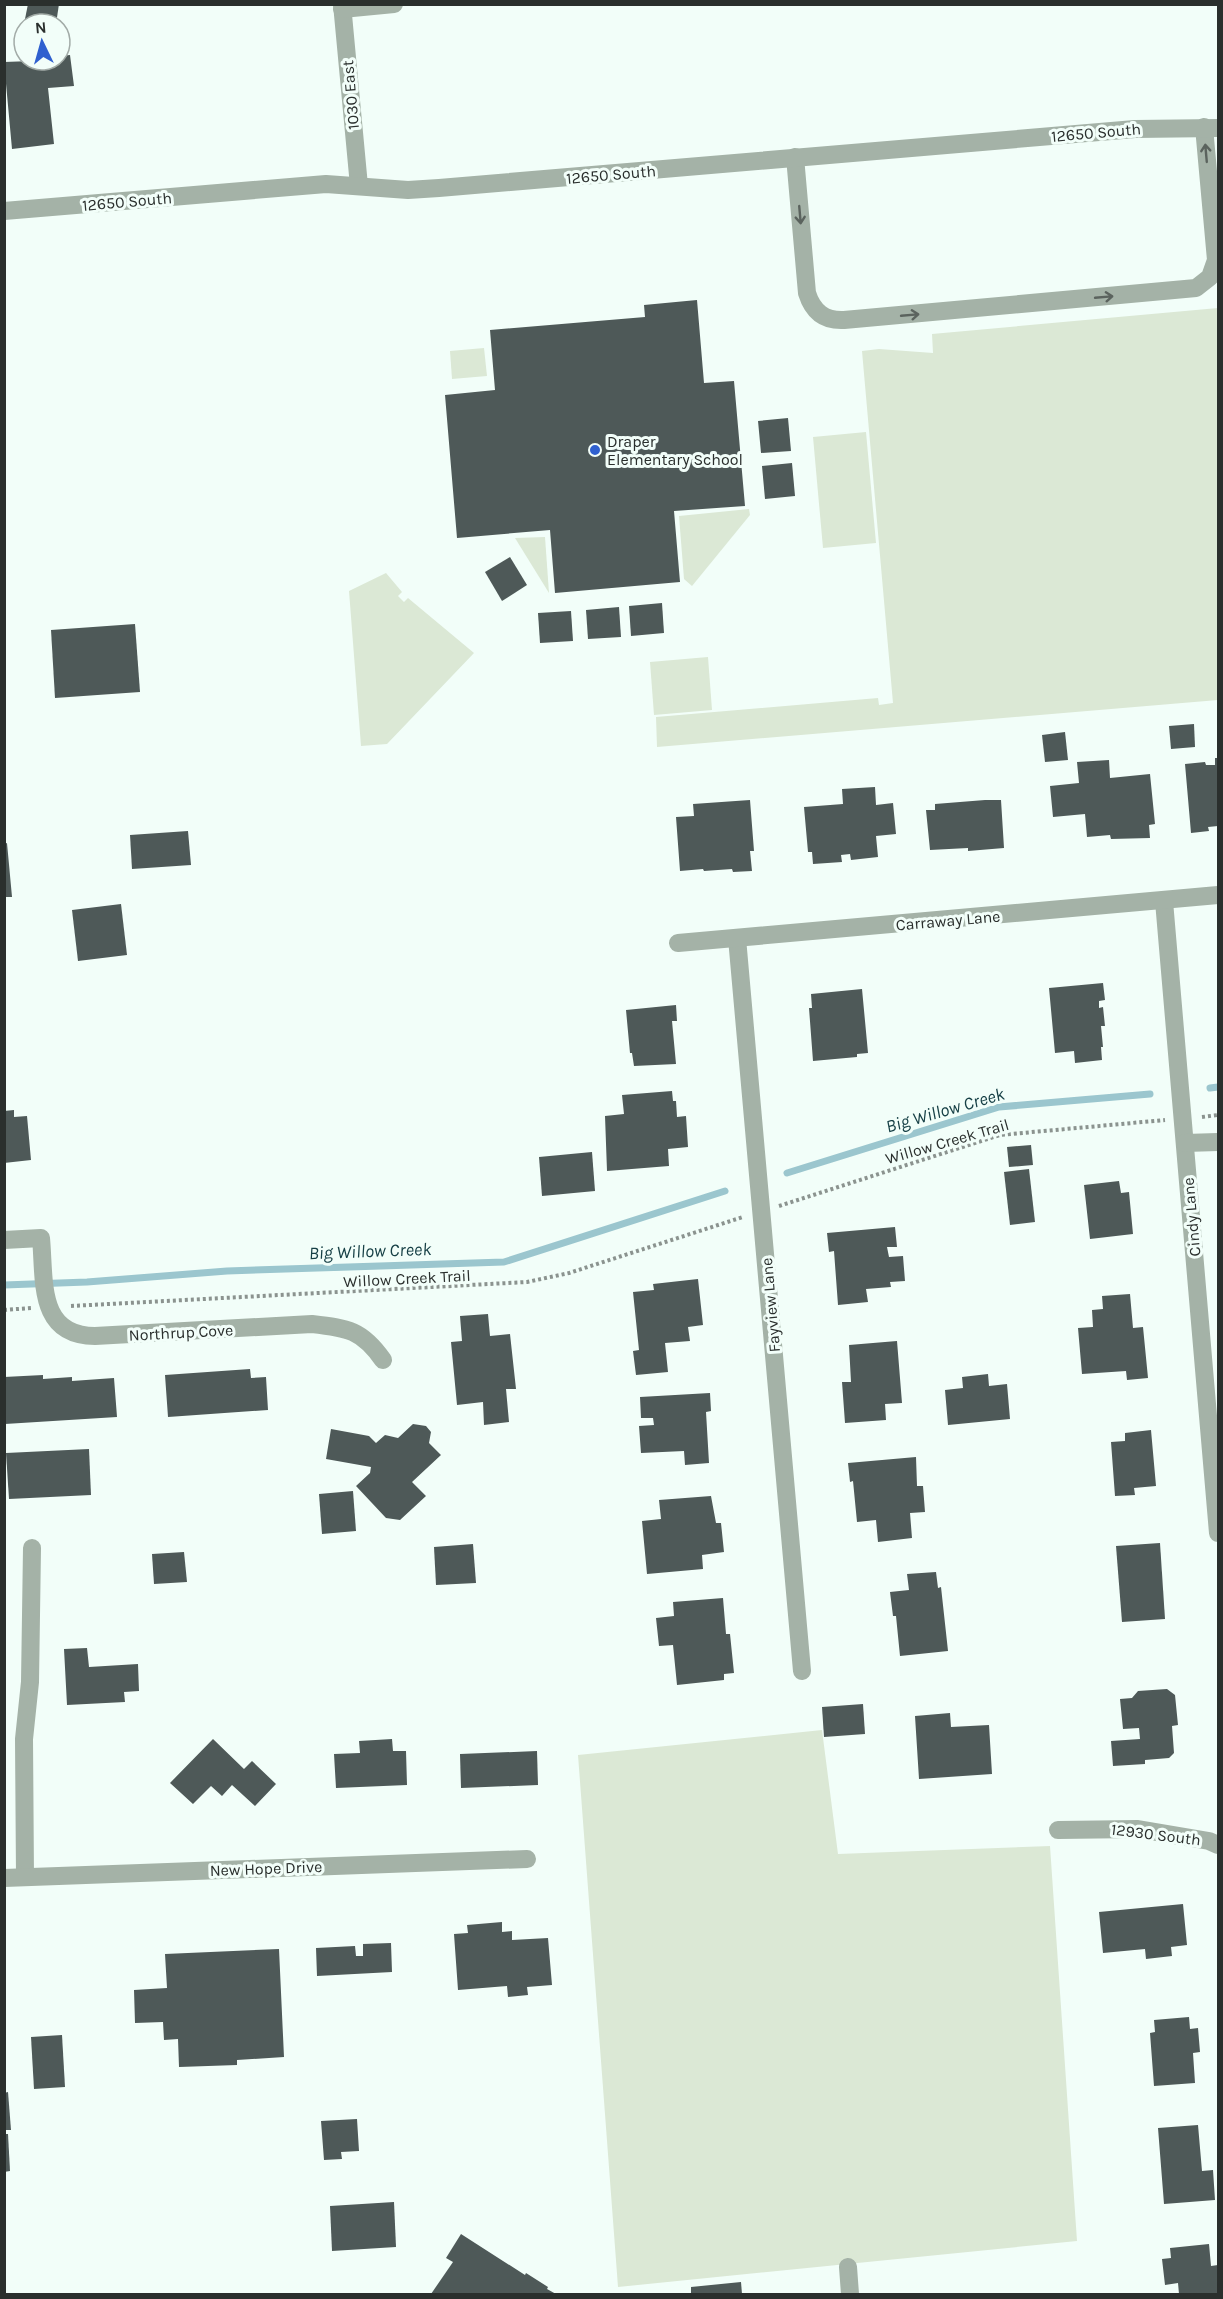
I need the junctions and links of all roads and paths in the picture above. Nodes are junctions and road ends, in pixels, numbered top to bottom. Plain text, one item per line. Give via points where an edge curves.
1 (393, 4) edge
2 (342, 7) edge
3 (1211, 127) edge
4 (795, 157) junction
5 (359, 186) junction
6 (4, 211) edge
7 (1218, 895) edge
8 (1164, 901) junction
9 (737, 938) junction
10 (678, 943) dead end
11 (1218, 1115) edge
12 (1200, 1117) dead end
13 (1166, 1120) dead end
14 (1218, 1142) edge
15 (1185, 1143) junction
16 (776, 1207) dead end
17 (746, 1216) dead end
18 (4, 1240) edge
19 (46, 1306) junction
20 (4, 1310) edge
21 (383, 1360) dead end
22 (1218, 1533) edge
23 (32, 1548) dead end
24 (802, 1671) dead end
25 (1058, 1830) dead end
26 (1218, 1845) edge
27 (527, 1858) dead end
28 (25, 1877) junction
29 (4, 1878) edge
30 (848, 2267) dead end
31 (850, 2295) edge

1 - 2 street
2 - 5 street, 1030 East
3 - 4 street, 12650 South via 1135,129
4 -> 3 street via 807,293 819,313 835,321 1196,288 1210,277 1216,260
4 - 5 street, 12650 South via 424,189
5 - 6 street, 12650 South via 318,184
7 - 8 street, Carraway Lane
8 - 9 street, Carraway Lane
8 - 15 street, Cindy Lane
9 - 10 street, Carraway Lane
9 - 24 street, Fayview Lane
11 - 12 path
13 - 16 path, Willow Creek Trail via 1000,1135
14 - 15 street
15 - 22 street, Cindy Lane
17 - 19 path, Willow Creek Trail via 569,1273 527,1282
18 - 19 street, Northrup Cove via 42,1246
19 - 20 path, Willow Creek Trail
19 - 21 street, Northrup Cove via 62,1328 84,1336 335,1326 372,1344
23 - 28 street via 30,1682 24,1739
25 - 26 street, 12930 South via 1138,1828
27 - 28 street, New Hope Drive
28 - 29 street, New Hope Drive
30 - 31 street

